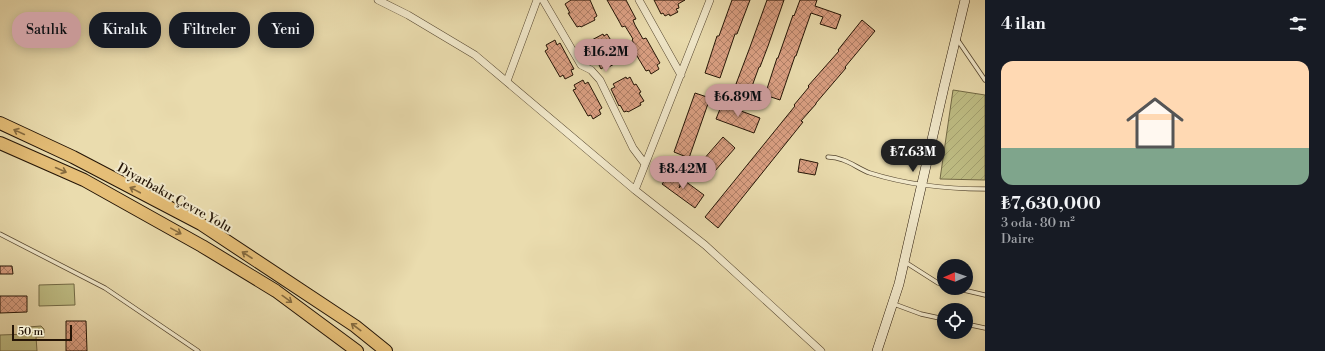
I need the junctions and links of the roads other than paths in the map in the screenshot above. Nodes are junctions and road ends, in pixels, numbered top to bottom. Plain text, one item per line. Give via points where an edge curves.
1 (378, 0) edge
2 (538, 0) edge
3 (543, 0) edge
4 (639, 0) edge
5 (710, 0) edge
6 (965, 0) edge
7 (956, 38) junction
8 (681, 75) junction
9 (985, 80) edge
10 (507, 81) junction
11 (0, 123) edge
12 (0, 143) edge
13 (828, 157) dead end
14 (645, 164) junction
15 (921, 185) junction
16 (985, 189) edge
17 (635, 190) junction
18 (0, 234) edge
19 (904, 262) junction
20 (937, 282) edge
21 (973, 292) edge
22 (985, 295) edge
23 (893, 304) junction
24 (937, 317) edge
25 (973, 325) edge
26 (985, 328) edge
27 (198, 351) edge
28 (358, 351) edge
29 (386, 351) edge
30 (821, 351) edge
31 (877, 351) edge

1 - 10 street via 475,55
2 - 10 street
3 - 14 street via 581,65 591,70 600,80 632,148
4 - 8 street
5 - 8 street
6 - 7 street
7 - 9 lane
7 - 15 street
8 - 14 street
10 - 17 street
29 -> 11 highway, Diyarbakır Çevre Yolu via 355,326 201,224 73,157
12 -> 28 highway via 84,180 202,246 276,291
13 - 15 lane via 841,159 868,173
14 - 17 street
15 - 16 lane via 949,189
15 - 19 street
17 - 30 street via 705,244
18 - 27 lane via 105,288
19 - 20 lane
19 - 23 street
21 - 22 lane
23 - 24 lane
23 - 31 street
25 - 26 lane

